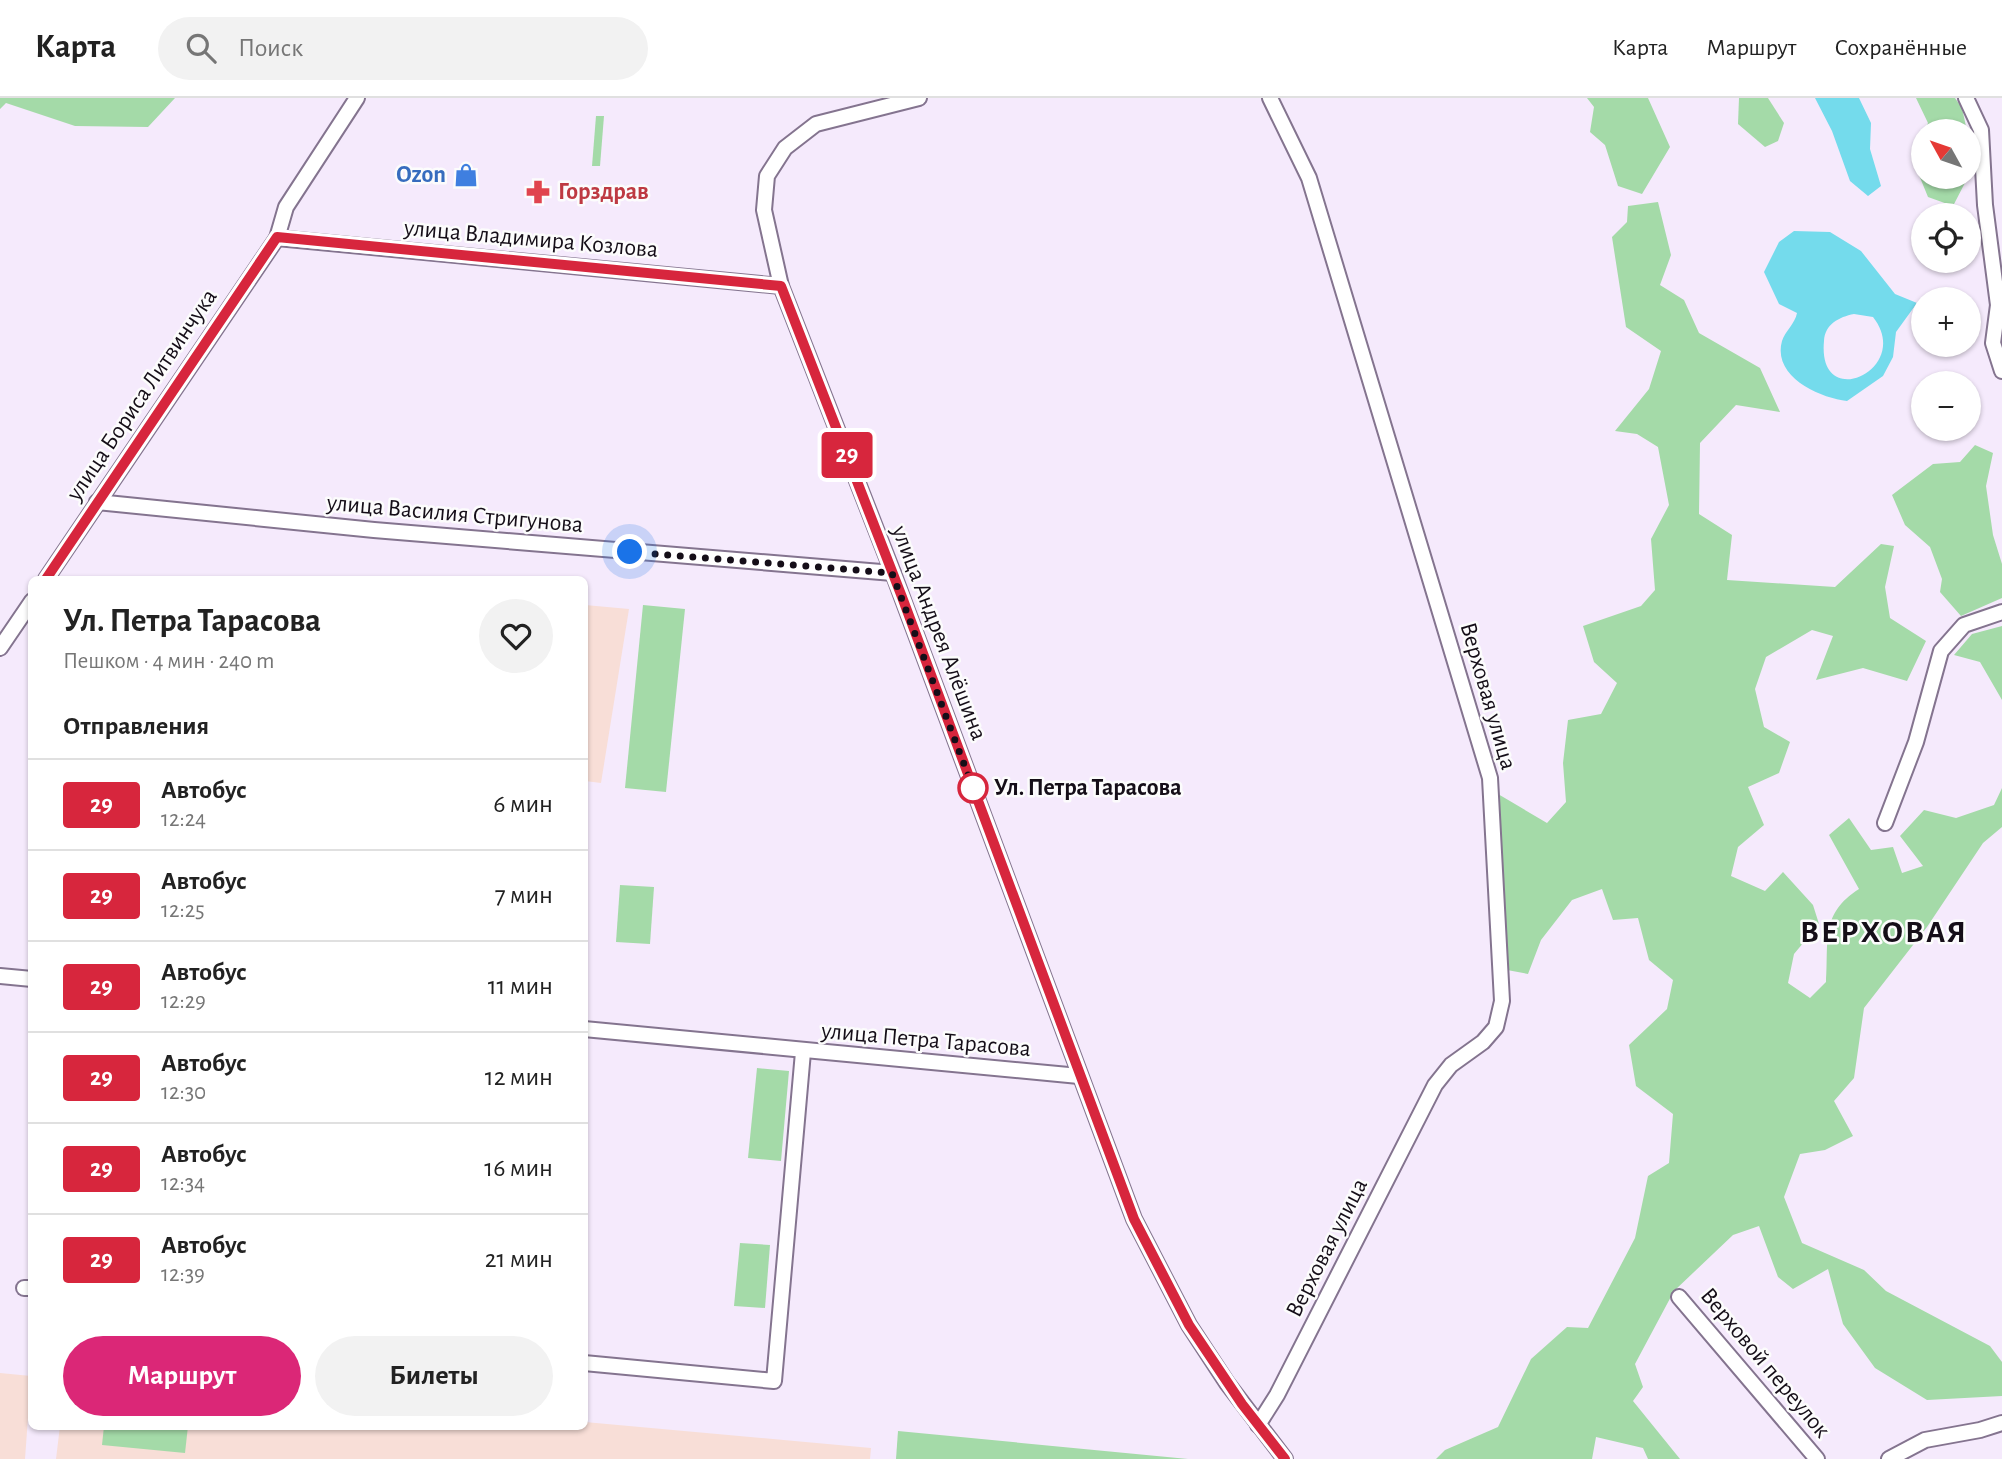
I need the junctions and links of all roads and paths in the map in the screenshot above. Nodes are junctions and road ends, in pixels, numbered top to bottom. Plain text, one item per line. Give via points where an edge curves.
1 (357, 98) edge
2 (919, 98) edge
3 (1270, 98) edge
4 (1966, 98) edge
5 (277, 237) junction
6 (781, 286) junction
7 (2002, 371) edge
8 (97, 502) junction
9 (892, 573) junction
10 (48, 576) edge
11 (28, 607) edge
12 (2002, 612) edge
13 (0, 648) edge
14 (1885, 823) dead end
15 (0, 976) edge
16 (28, 979) edge
17 (588, 1029) edge
18 (803, 1052) junction
19 (1079, 1076) junction
20 (1679, 1297) dead end
21 (588, 1363) edge
22 (2002, 1423) edge
23 (1258, 1425) junction
24 (1285, 1459) edge
25 (1817, 1459) edge
26 (1889, 1459) edge

1 - 5 street, улица Бориса Литвинчука via 286,207
2 - 6 street, улица Андрея Алёшина via 816,124 785,148 767,176 764,210
3 - 23 street, Верховая улица via 1310,178 1490,778 1502,1000 1496,1027 1435,1085 1278,1395
4 - 7 street via 1981,130 1998,306 1993,342
5 - 6 street, улица Владимира Козлова
5 - 8 street, улица Бориса Литвинчука
6 - 9 street, улица Андрея Алёшина
8 - 9 street, улица Василия Стригунова
8 - 10 street, улица Бориса Литвинчука
9 - 19 street, улица Андрея Алёшина
11 - 13 street
12 - 14 street via 1964,625 1941,651 1916,743
15 - 16 street
17 - 18 street, улица Петра Тарасова
18 - 19 street, улица Петра Тарасова
18 - 21 street via 774,1381
19 - 23 street via 1134,1219 1182,1313
20 - 25 street, Верховой переулок
22 - 26 street via 1925,1440
23 - 24 street

